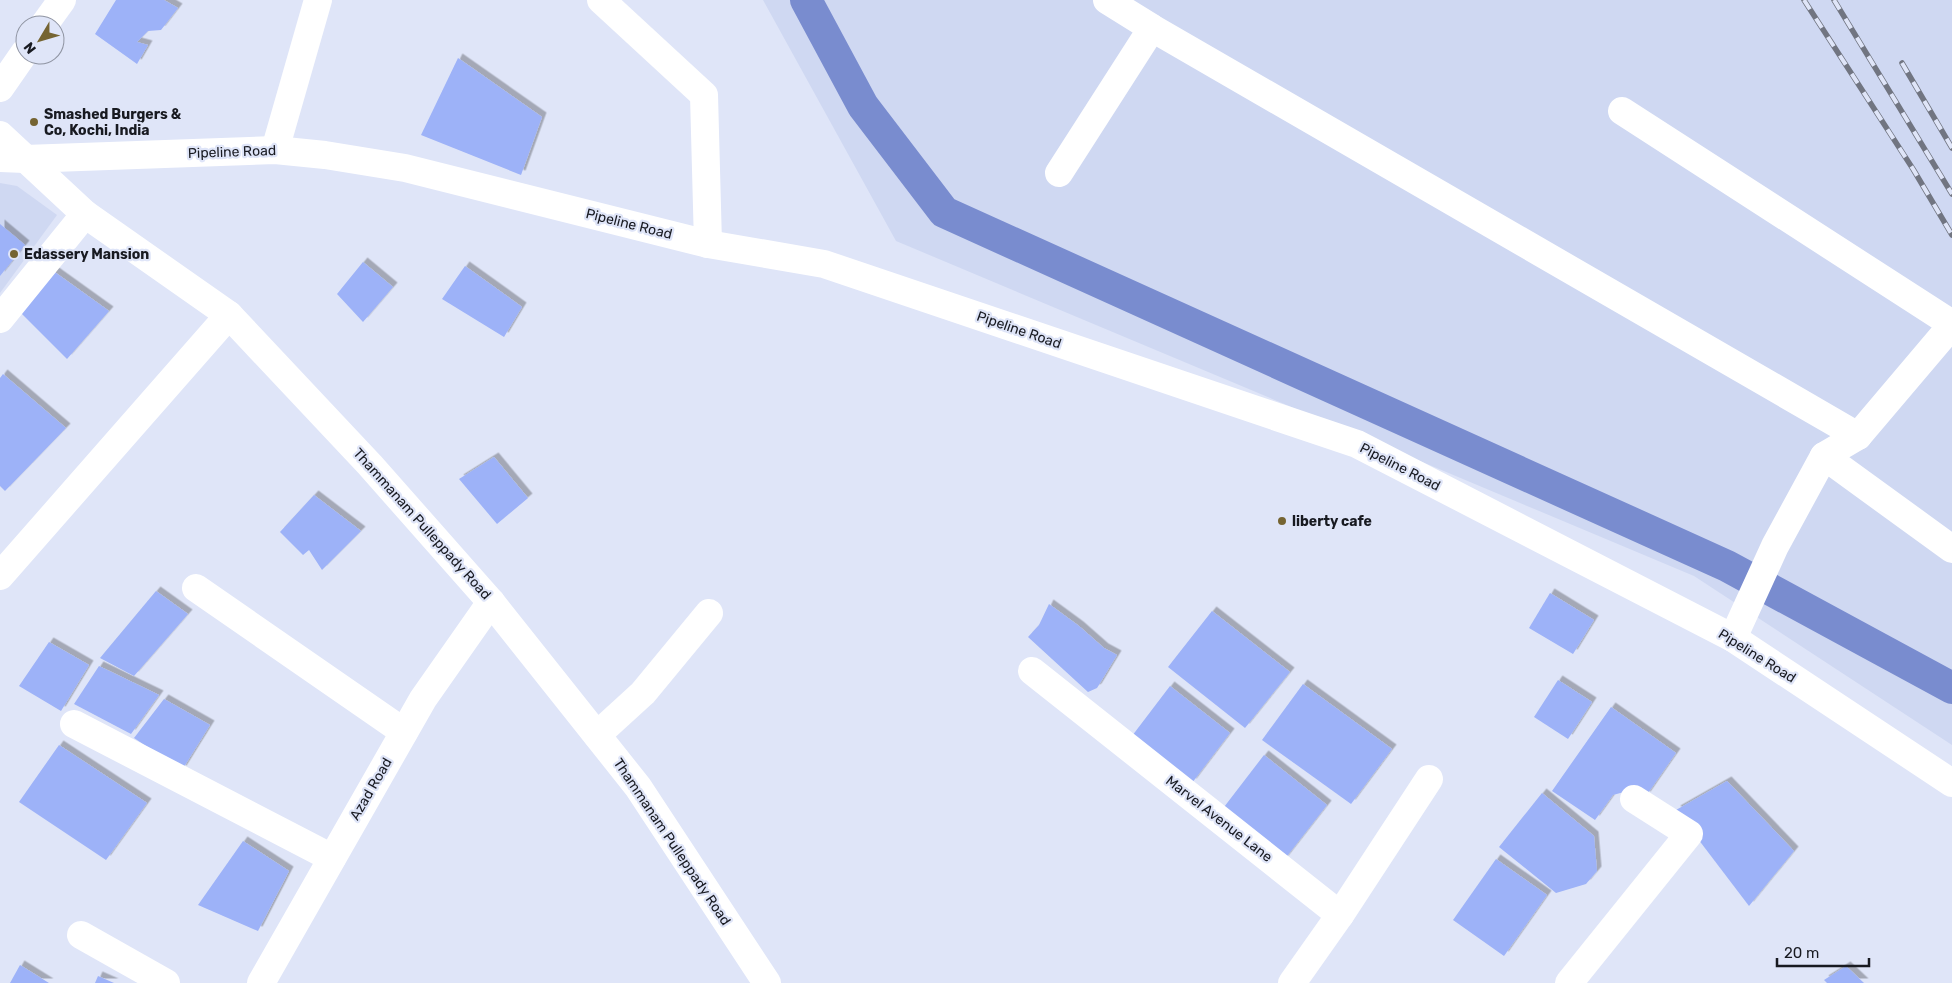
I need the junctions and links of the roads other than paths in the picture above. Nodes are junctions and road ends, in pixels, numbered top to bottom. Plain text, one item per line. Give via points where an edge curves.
1 (62, 0) edge
2 (318, 0) edge
3 (602, 0) edge
4 (1107, 0) edge
5 (51, 15) edge
6 (1152, 28) junction
7 (16, 65) edge
8 (0, 88) edge
9 (1622, 111) dead end
10 (0, 136) edge
11 (275, 150) junction
12 (13, 158) edge
13 (1059, 173) dead end
14 (85, 214) junction
15 (708, 244) junction
16 (229, 316) junction
17 (0, 319) edge
18 (1952, 325) edge
19 (1858, 436) junction
20 (1824, 456) junction
21 (1952, 550) edge
22 (0, 576) edge
23 (196, 588) dead end
24 (491, 602) junction
25 (709, 613) dead end
26 (1733, 638) junction
27 (1032, 671) dead end
28 (74, 724) dead end
29 (404, 732) junction
30 (597, 735) junction
31 (1429, 778) dead end
32 (1952, 783) edge
33 (1634, 798) dead end
34 (332, 858) junction
35 (1340, 916) junction
36 (80, 935) dead end
37 (166, 983) edge
38 (261, 983) edge
39 (767, 983) edge
40 (1292, 983) edge
41 (1569, 983) edge

1 - 5 street
2 - 11 street
3 - 15 street via 704,95
4 - 6 street
6 - 13 street
6 - 19 street
7 - 8 street
9 - 18 street
10 - 12 street, Thammanam Pulleppady Road
11 - 12 street, Pipeline Road
11 - 15 street, Pipeline Road via 324,154 405,168
12 - 14 street, Thammanam Pulleppady Road
14 - 16 street, Thammanam Pulleppady Road
14 - 17 street
15 - 26 street, Pipeline Road via 824,264 1356,444
16 - 22 street
16 - 24 street, Thammanam Pulleppady Road via 370,465
18 - 19 street
19 - 20 street
20 - 21 street
20 - 26 street via 1775,546
23 - 29 street
24 - 29 street, Azad Road
24 - 30 street, Thammanam Pulleppady Road
25 - 30 street via 643,693
26 - 32 street, Pipeline Road
27 - 35 street, Marvel Avenue Lane
28 - 34 street
29 - 34 street, Azad Road
30 - 39 street, Thammanam Pulleppady Road via 638,787
31 - 35 street
33 - 41 street via 1689,834
34 - 38 street, Azad Road
35 - 40 street
36 - 37 street

